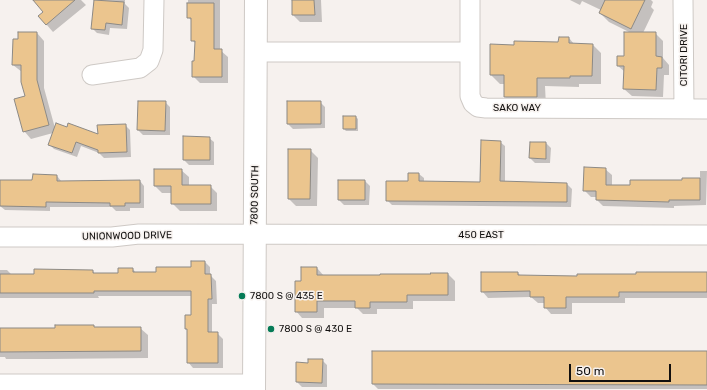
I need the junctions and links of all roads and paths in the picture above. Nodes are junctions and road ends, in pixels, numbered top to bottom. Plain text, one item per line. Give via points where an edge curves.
1 (154, 0) edge
2 (256, 0) edge
3 (470, 0) edge
4 (683, 0) edge
5 (256, 52) junction
6 (469, 52) junction
7 (92, 75) dead end
8 (684, 109) junction
9 (707, 109) edge
10 (254, 234) junction
11 (707, 235) edge
12 (0, 237) edge
13 (0, 384) edge
14 (254, 387) edge

1 - 7 street via 153,50 149,62 140,68
2 - 5 main road, 7800 SOUTH
3 - 6 street
4 - 8 street, CITORI DRIVE
5 - 6 street
5 - 10 main road, 7800 SOUTH
6 - 8 street, SAKO WAY via 470,96 478,107
8 - 9 street, SAKO WAY
10 - 11 street, 450 EAST
10 - 12 street, UNIONWOOD DRIVE
10 - 14 main road, 7800 SOUTH
13 - 14 street

